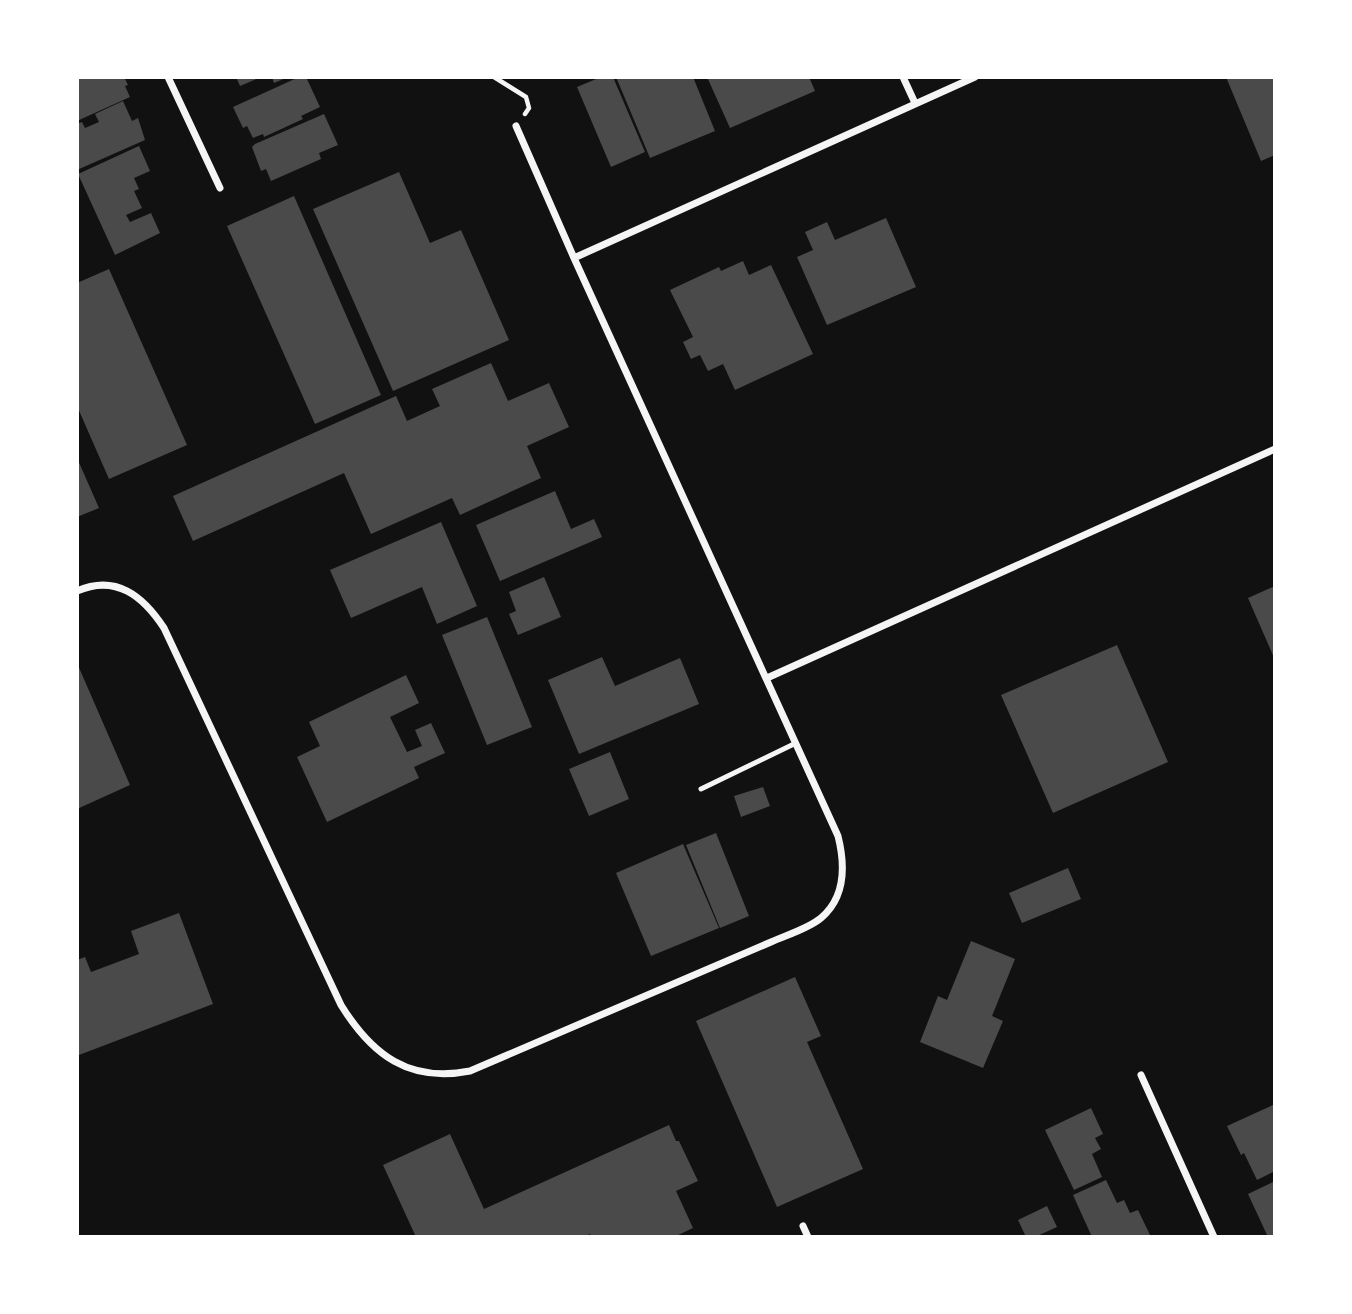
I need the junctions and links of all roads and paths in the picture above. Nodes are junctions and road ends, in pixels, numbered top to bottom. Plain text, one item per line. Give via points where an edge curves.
1 (169, 77) edge
2 (494, 77) edge
3 (903, 77) edge
4 (975, 77) edge
5 (915, 103) junction
6 (516, 127) joint
7 (220, 188) dead end
8 (574, 258) junction
9 (1275, 449) edge
10 (77, 592) edge
11 (767, 678) junction
12 (796, 742) junction
13 (701, 789) dead end
14 (1141, 1076) dead end
15 (803, 1226) dead end
16 (808, 1237) edge
17 (1214, 1237) edge

1 - 7 street
2 - 6 path via 526,97 529,108
3 - 5 street
4 - 5 street
5 - 8 street
6 - 8 street
8 - 11 street
9 - 11 street
10 - 12 street via 92,585 115,586 150,607 164,628 341,1005 372,1046 415,1072 446,1076 470,1071 820,919 840,889 844,871 838,836
11 - 12 street
12 - 13 lane
14 - 17 street
15 - 16 street

